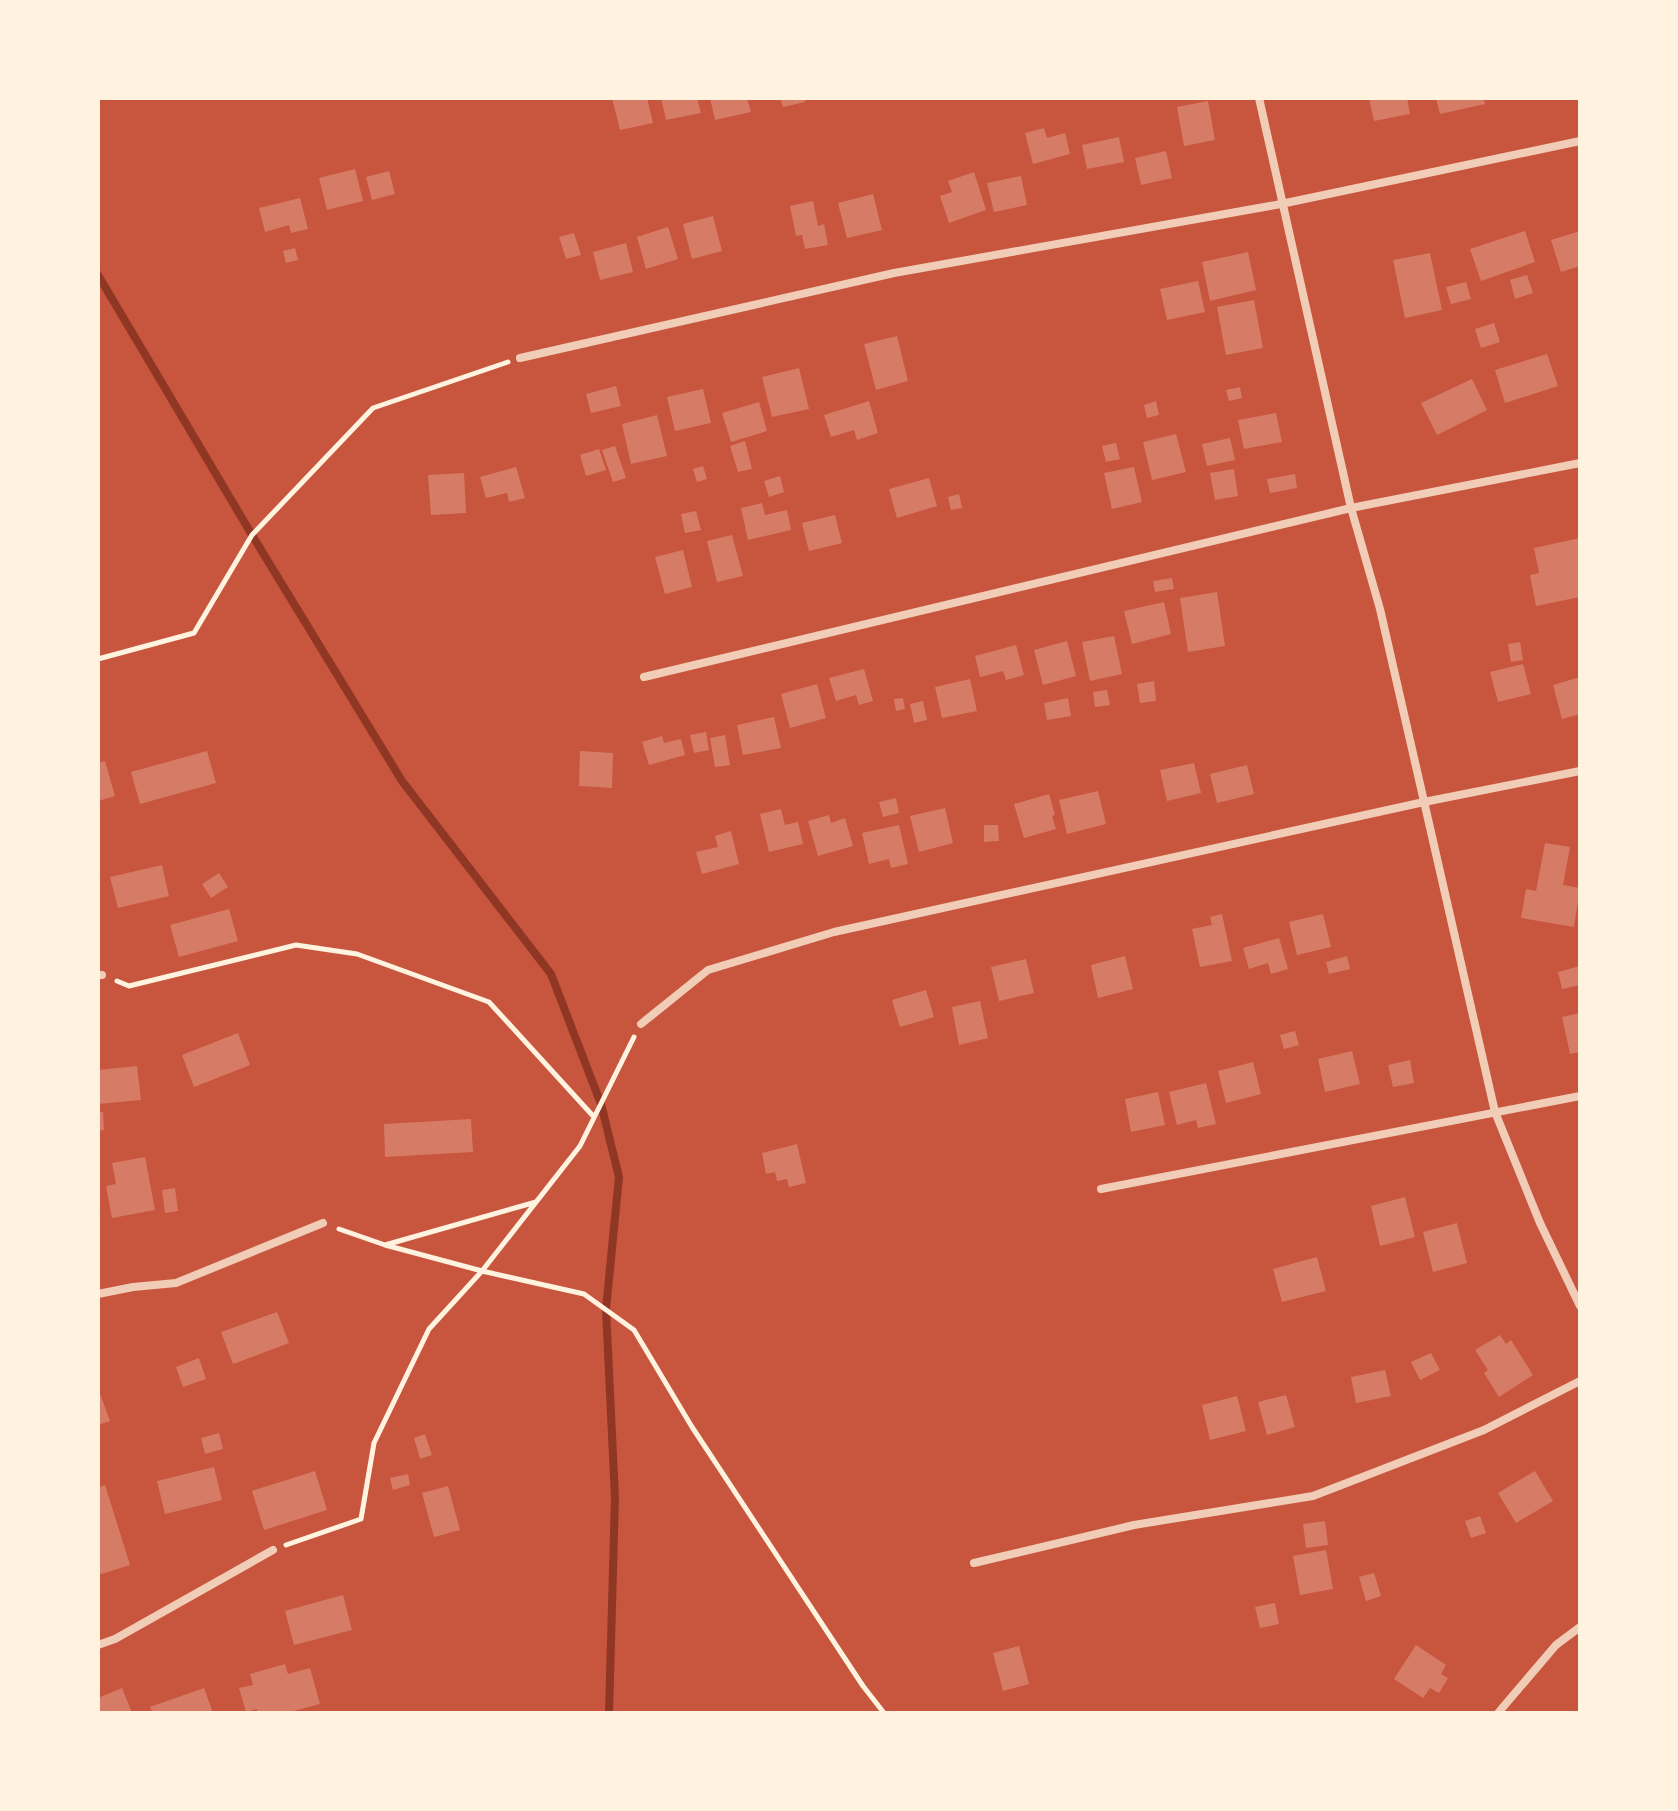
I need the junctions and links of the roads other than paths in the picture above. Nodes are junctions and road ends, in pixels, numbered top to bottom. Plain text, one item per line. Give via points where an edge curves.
1 (1259, 98) edge
2 (1580, 141) edge
3 (1281, 204) junction
4 (520, 358) road end
5 (1580, 463) edge
6 (1351, 508) junction
7 (644, 677) dead end
8 (1580, 771) edge
9 (1424, 802) junction
10 (641, 1024) road end
11 (1580, 1096) edge
12 (1495, 1112) junction
13 (1101, 1189) dead end
14 (323, 1223) road end
15 (98, 1294) edge
16 (1580, 1306) edge
17 (1580, 1381) edge
18 (273, 1550) road end
19 (974, 1563) dead end
20 (1580, 1627) edge
21 (98, 1645) edge
22 (1498, 1713) edge

1 - 3 street
2 - 3 street
3 - 4 street via 894,273
3 - 6 street
5 - 6 street
6 - 7 street
6 - 9 street
8 - 9 street
9 - 10 street via 834,932 708,970
9 - 12 street
11 - 12 street
12 - 13 street
12 - 16 street
14 - 15 street via 176,1283
17 - 19 street via 1484,1430 1313,1496 1134,1525
18 - 21 street
20 - 22 street via 1556,1645

